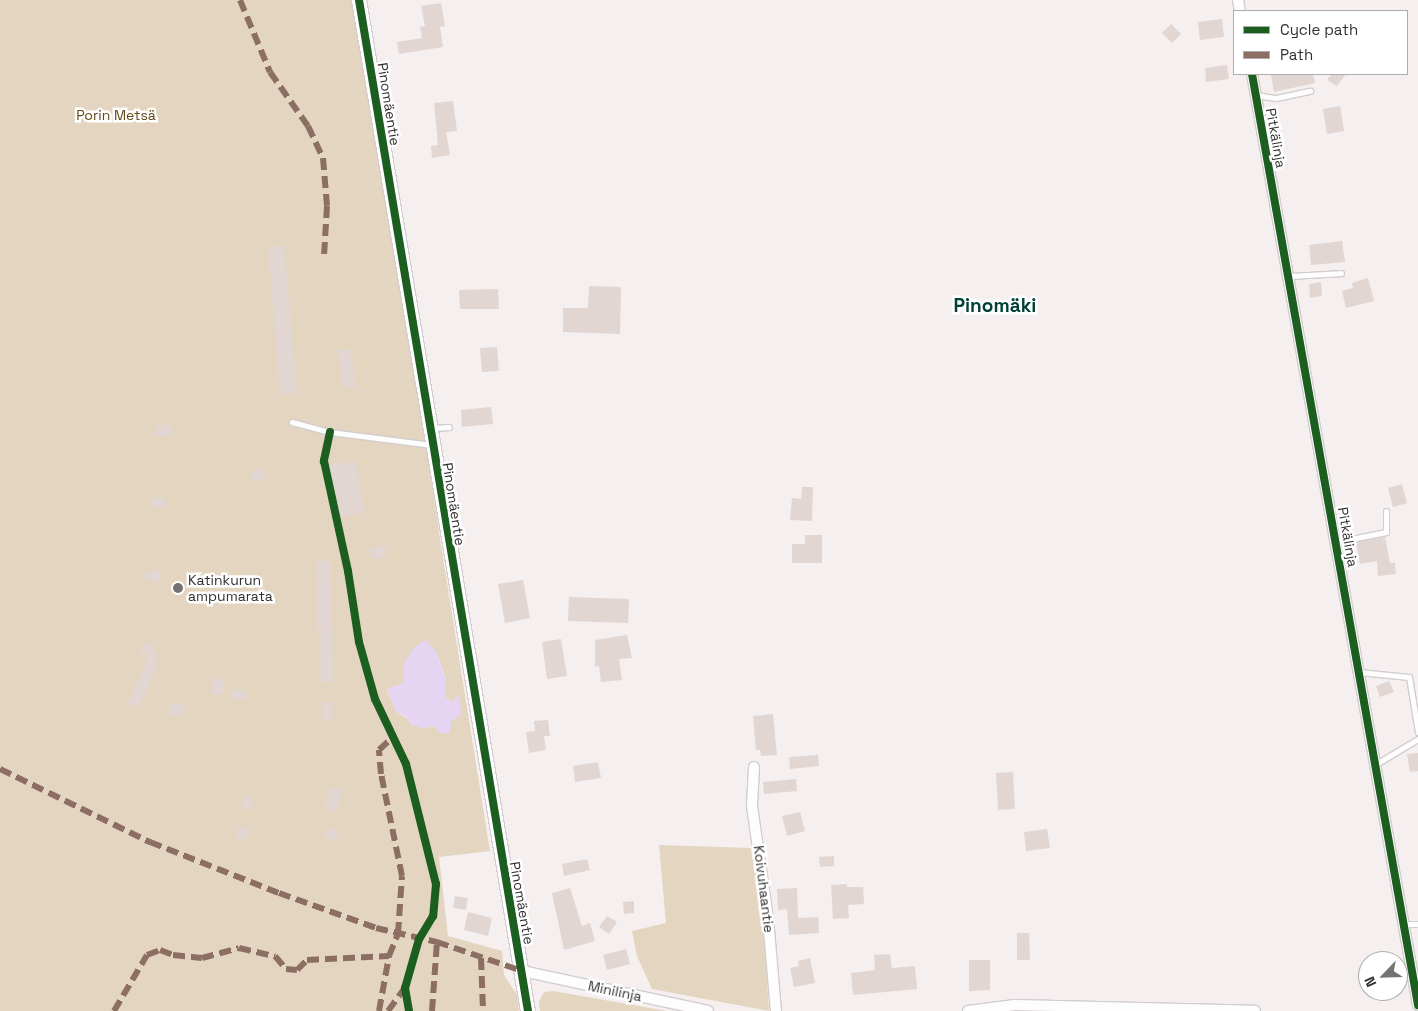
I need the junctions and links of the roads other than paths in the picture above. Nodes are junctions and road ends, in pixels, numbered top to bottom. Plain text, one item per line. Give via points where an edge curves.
1 (359, 0) edge
2 (1252, 75) edge
3 (1310, 91) dead end
4 (1256, 95) junction
5 (1341, 273) dead end
6 (1288, 276) junction
7 (292, 422) dead end
8 (449, 427) dead end
9 (429, 428) junction
10 (432, 446) junction
11 (1386, 511) dead end
12 (1336, 542) junction
13 (1360, 672) junction
14 (1418, 732) edge
15 (1418, 739) edge
16 (1376, 764) junction
17 (754, 767) dead end
18 (1404, 924) junction
19 (1418, 924) edge
20 (522, 971) junction
21 (1418, 1005) edge
22 (528, 1011) edge
23 (708, 1011) edge
24 (776, 1011) edge
25 (968, 1011) edge
26 (1255, 1011) edge

1 - 9 street, Pinomäentie
2 - 4 street, Pitkälinja
3 - 4 lane via 1276,98
4 - 6 street, Pitkälinja
5 - 6 lane
6 - 12 street, Pitkälinja
7 - 10 lane via 330,432
8 - 9 lane
9 - 10 street, Pinomäentie
10 - 20 street, Pinomäentie
11 - 12 lane via 1386,532
12 - 13 street, Pitkälinja
13 - 14 lane via 1409,677
13 - 16 street, Pitkälinja
15 - 16 lane
16 - 18 street, Pitkälinja
17 - 24 street, Koivuhaantie via 752,806 768,918
18 - 19 lane
18 - 21 street, Pitkälinja
20 - 22 street, Pinomäentie
20 - 23 street, Minilinja
25 - 26 street via 1015,1005

